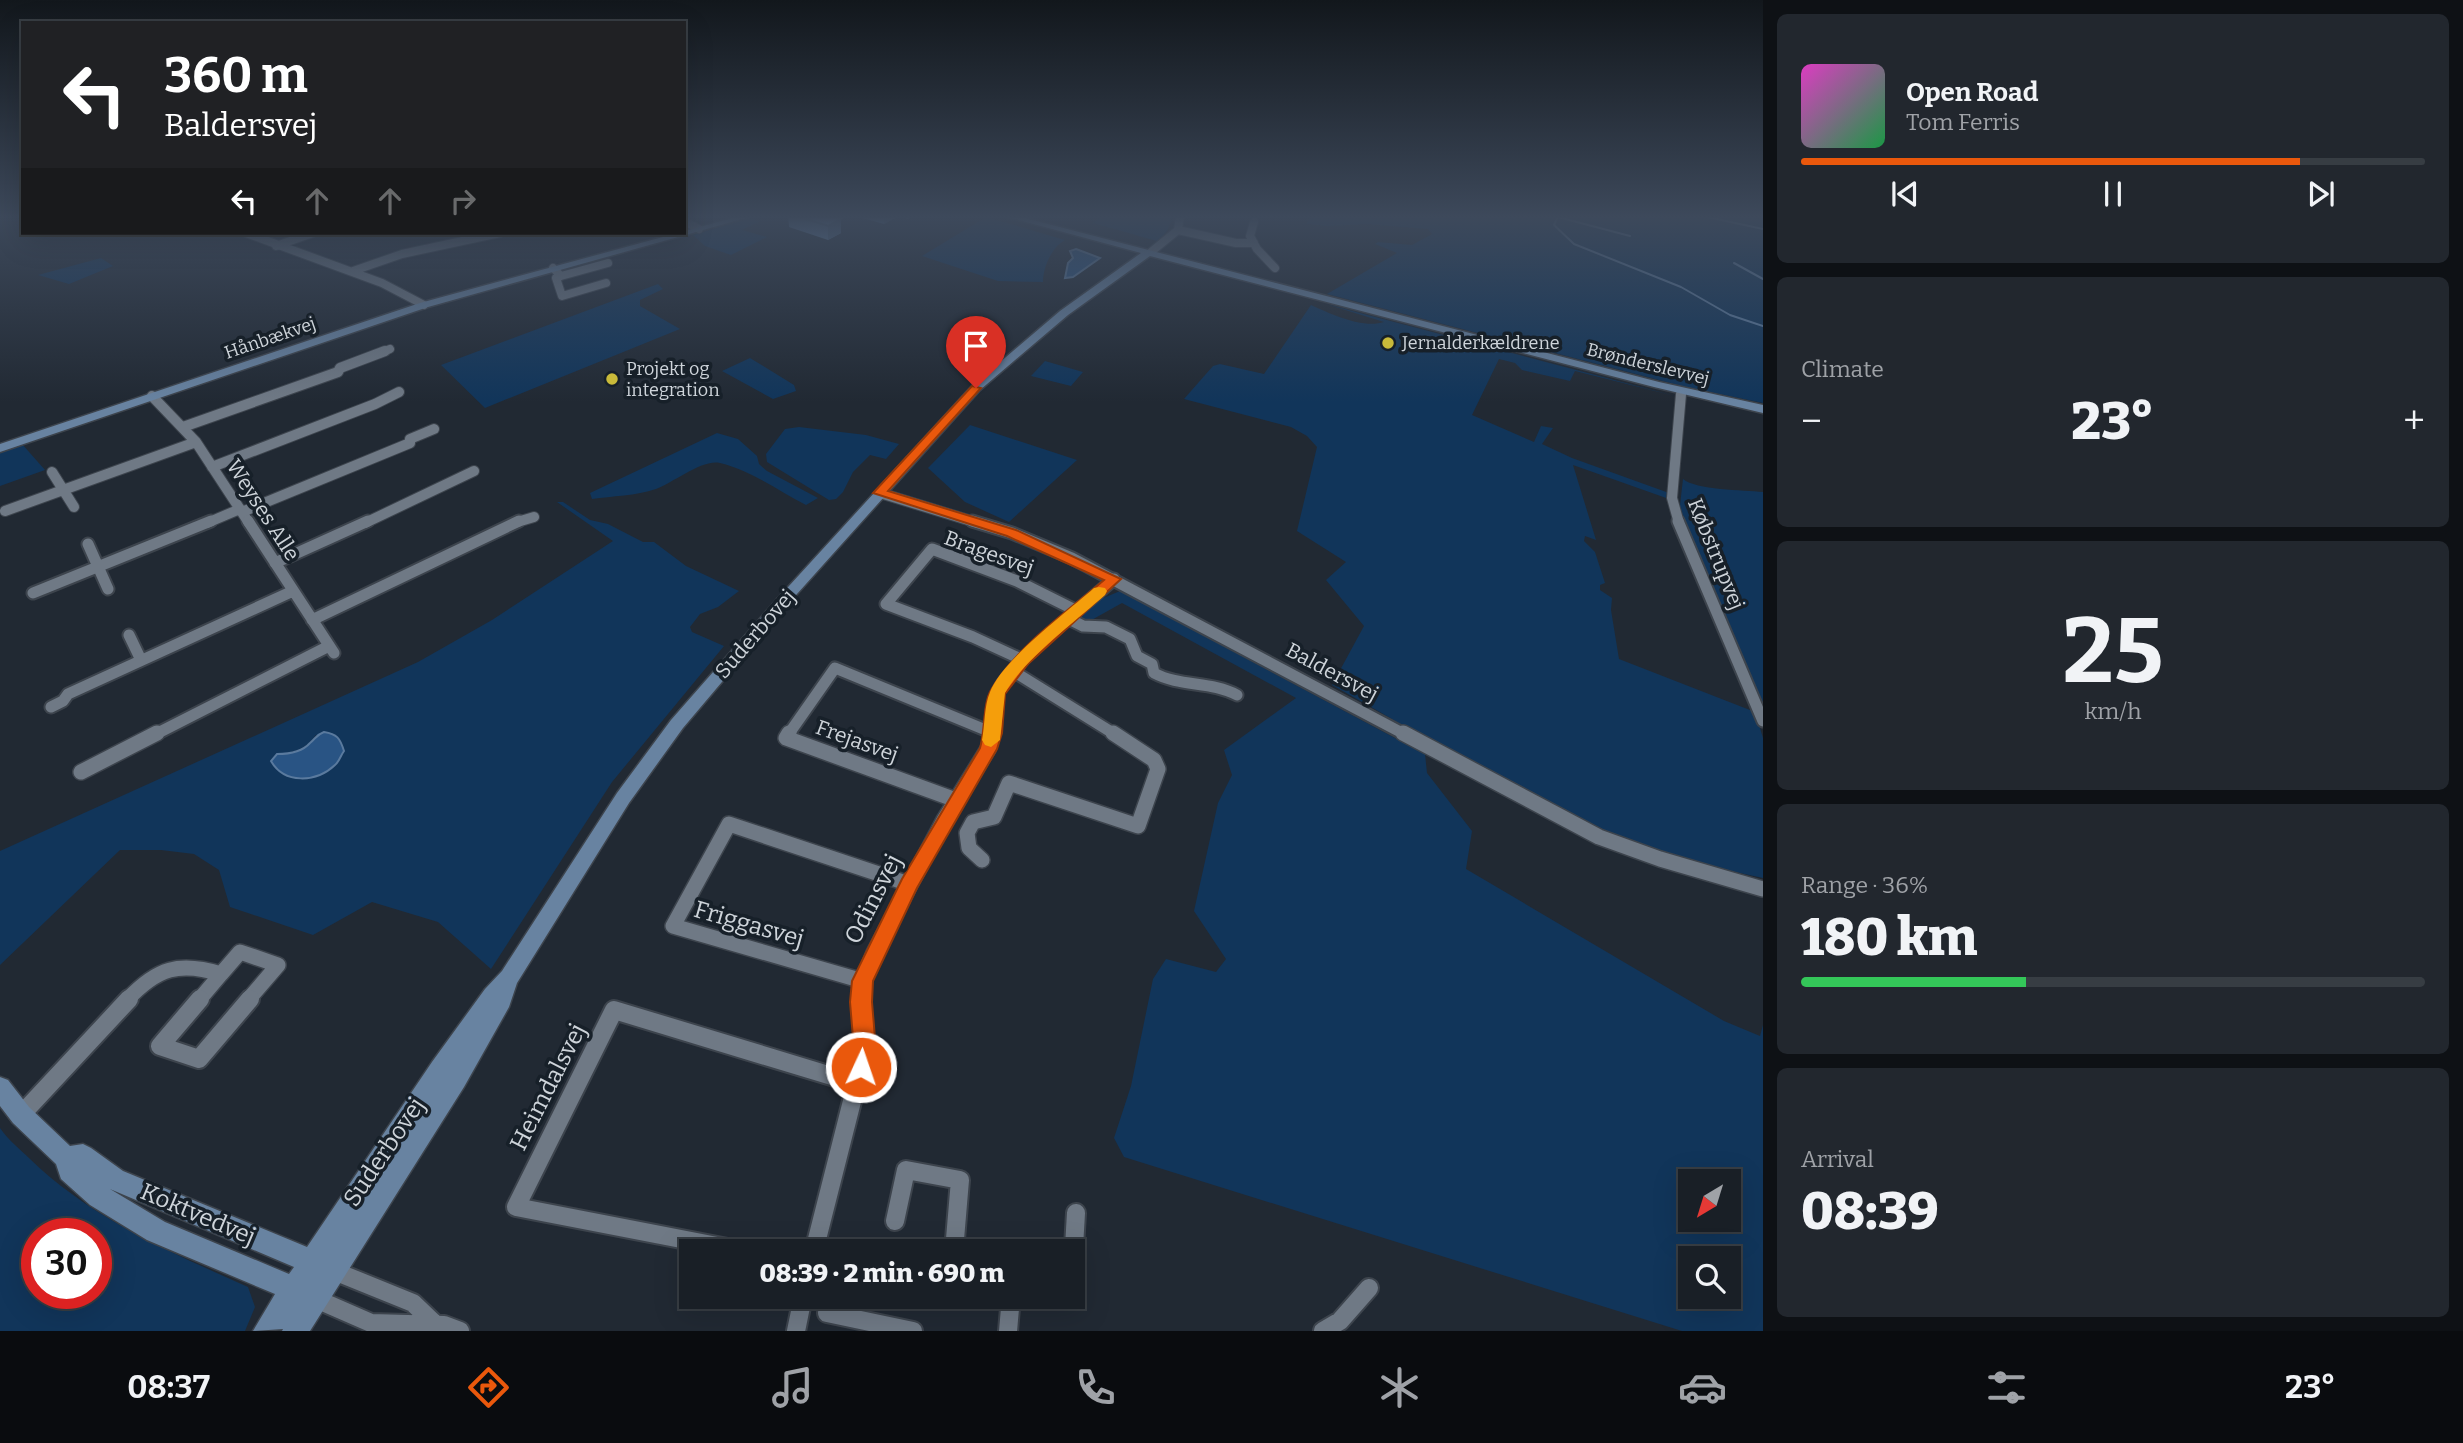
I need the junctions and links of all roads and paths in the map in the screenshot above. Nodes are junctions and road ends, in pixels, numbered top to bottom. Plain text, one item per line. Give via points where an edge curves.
1 (372, 278) edge
2 (532, 278) edge
3 (556, 278) edge
4 (1121, 278) edge
5 (1245, 278) edge
6 (606, 283) dead end
7 (424, 305) junction
8 (390, 349) dead end
9 (399, 392) dead end
10 (1681, 394) dead end
11 (152, 396) junction
12 (1763, 409) edge
13 (184, 427) junction
14 (434, 429) dead end
15 (196, 442) junction
16 (0, 447) edge
17 (212, 467) junction
18 (474, 471) dead end
19 (52, 472) dead end
20 (65, 488) junction
21 (880, 493) junction
22 (74, 507) dead end
23 (5, 511) dead end
24 (241, 511) junction
25 (534, 517) dead end
26 (88, 544) dead end
27 (275, 563) junction
28 (98, 566) junction
29 (1114, 579) junction
30 (108, 589) dead end
31 (293, 591) junction
32 (33, 594) dead end
33 (1073, 615) junction
34 (312, 620) junction
35 (129, 635) dead end
36 (141, 660) junction
37 (1018, 666) junction
38 (1237, 695) dead end
39 (51, 707) dead end
40 (1763, 721) edge
41 (993, 733) junction
42 (81, 772) dead end
43 (956, 800) junction
44 (944, 820) junction
45 (968, 829) junction
46 (982, 860) dead end
47 (909, 884) junction
48 (1763, 889) edge
49 (221, 974) junction
50 (863, 981) junction
51 (858, 1084) junction
52 (0, 1088) edge
53 (21, 1115) junction
54 (66, 1158) junction
55 (1076, 1213) dead end
56 (895, 1221) dead end
57 (681, 1239) edge
58 (817, 1239) edge
59 (955, 1239) edge
60 (1074, 1239) edge
61 (323, 1266) junction
62 (1369, 1288) dead end
63 (305, 1294) junction
64 (801, 1309) edge
65 (1010, 1309) edge
66 (827, 1313) dead end
67 (436, 1325) junction
68 (266, 1331) edge
69 (295, 1331) edge
70 (460, 1331) edge
71 (796, 1331) edge
72 (913, 1331) edge
73 (1008, 1331) edge
74 (1323, 1331) edge

1 - 7 street
2 - 7 street, Hånbækvej
3 - 6 street via 562,296
4 - 21 street, Suderbovej via 1047,328 976,388
5 - 12 street, Brønderslevvej
7 - 11 street, Hånbækvej
8 - 13 street
9 - 17 street
10 - 40 street, Købstrupvej via 1674,512
11 - 13 street, Weyses Alle
11 - 16 street, Hånbækvej
13 - 15 street, Weyses Alle
14 - 24 street via 410,443
15 - 17 street, Weyses Alle
15 - 20 street
17 - 24 street, Weyses Alle
18 - 27 street
19 - 20 street
20 - 22 street
20 - 23 street
21 - 29 street, Baldersvej via 1012,533
21 - 61 street, Suderbovej via 677,724 623,798 509,978 455,1048
24 - 27 street, Weyses Alle
24 - 28 street
25 - 34 street
26 - 28 street
27 - 31 street, Weyses Alle
28 - 30 street
28 - 32 street
29 - 33 street, Odinsvej
29 - 48 street, Baldersvej via 1599,837
31 - 34 street, Weyses Alle
31 - 36 street
33 - 37 street, Odinsvej
33 - 37 street, Bragesvej via 997,573 932,549 886,604 973,637
33 - 38 street via 1083,626 1106,626 1130,639 1137,656 1171,682 1226,689
34 - 42 street, Weyses Alle via 331,650
35 - 36 street
36 - 39 street via 68,694
37 - 41 street, Odinsvej via 997,693
37 - 45 street via 1142,751 1158,769 1138,826 1009,783 994,817 981,818
41 - 43 street, Odinsvej
41 - 43 street, Frejasvej via 835,668 786,738
43 - 44 street, Odinsvej
44 - 45 street
44 - 47 street, Odinsvej
45 - 46 street via 967,847
47 - 50 street, Odinsvej
47 - 50 street, Friggasvej via 729,824 673,926
49 - 49 street via 177,1025 160,1046 199,1059 278,965 240,952
49 - 53 street via 194,965 174,966 153,977
50 - 51 street, Odinsvej via 865,1050
51 - 57 street, Heimdalsvej via 614,1010 516,1207
51 - 58 street, Odinsvej
52 - 53 street, Koktvedvej
53 - 54 street, Koktvedvej
54 - 61 street, Koktvedvej via 83,1156 115,1179
54 - 63 street, Koktvedvej via 69,1171 99,1196 156,1231
55 - 60 street
56 - 59 street via 906,1170 960,1180
61 - 63 street, Suderbovej
61 - 67 street via 413,1304
62 - 74 street via 1340,1321
63 - 67 street via 371,1323
63 - 68 street, Suderbovej
63 - 69 street, Suderbovej
64 - 71 street
65 - 73 street
66 - 72 street
67 - 70 street

